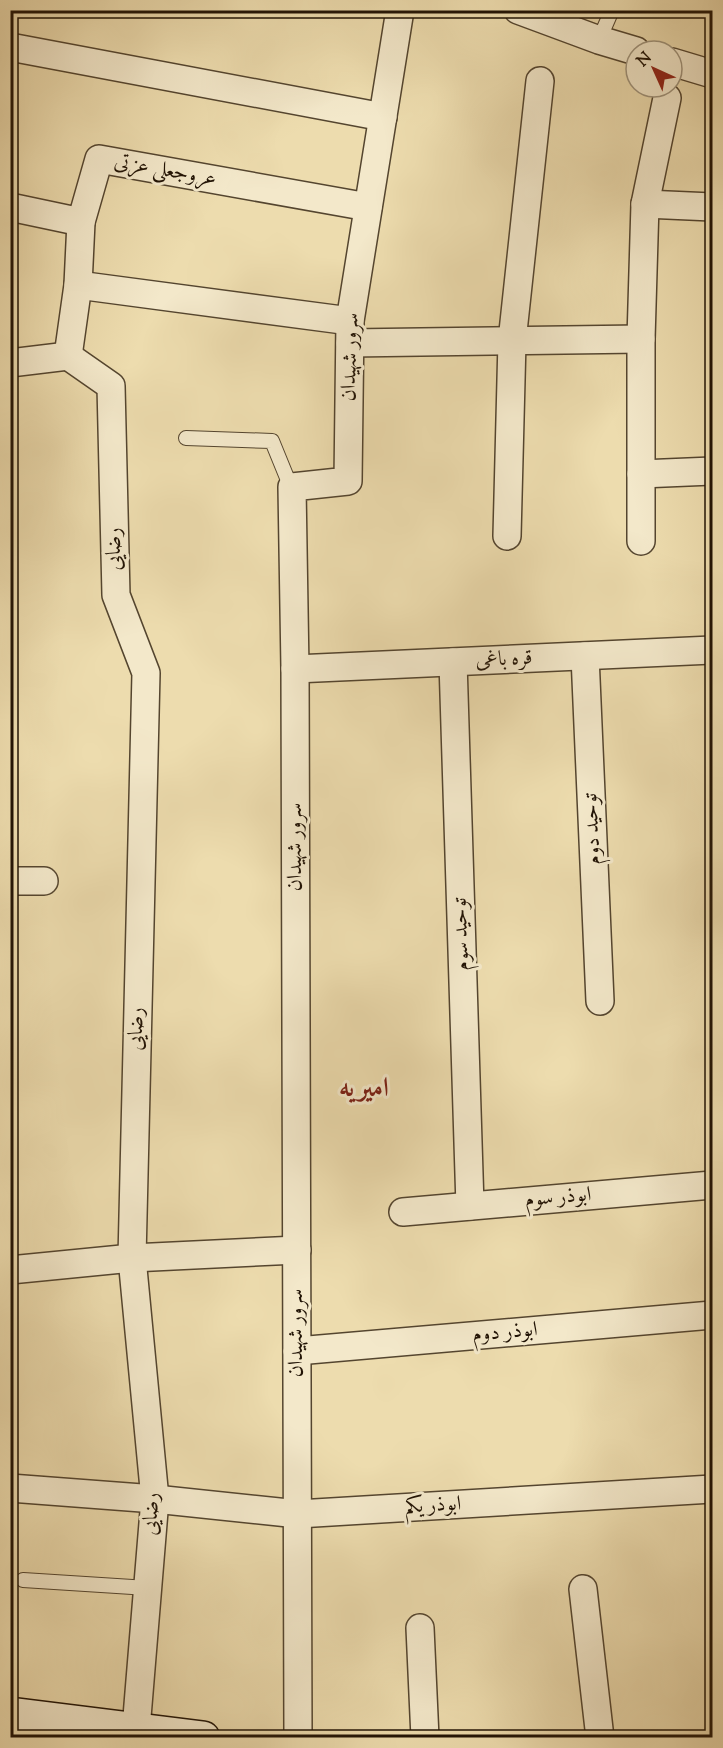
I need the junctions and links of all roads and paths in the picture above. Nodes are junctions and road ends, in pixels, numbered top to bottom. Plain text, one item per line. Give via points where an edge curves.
1 (400, 10) edge
2 (518, 10) edge
3 (612, 10) edge
4 (599, 40) junction
5 (10, 46) edge
6 (624, 47) edge
7 (684, 66) edge
8 (712, 74) edge
9 (540, 81) dead end
10 (667, 99) edge
11 (382, 117) junction
12 (645, 204) junction
13 (10, 207) edge
14 (368, 207) junction
15 (712, 207) edge
16 (81, 222) junction
17 (78, 285) junction
18 (350, 332) junction
19 (641, 339) junction
20 (512, 341) junction
21 (68, 356) junction
22 (10, 363) edge
23 (186, 438) dead end
24 (712, 471) edge
25 (641, 474) junction
26 (292, 490) junction
27 (507, 536) dead end
28 (640, 541) dead end
29 (712, 650) edge
30 (585, 656) junction
31 (453, 662) junction
32 (296, 669) junction
33 (10, 881) edge
34 (44, 881) dead end
35 (600, 1002) dead end
36 (712, 1185) edge
37 (470, 1206) junction
38 (403, 1212) dead end
39 (297, 1250) junction
40 (132, 1258) junction
41 (10, 1270) edge
42 (712, 1315) edge
43 (297, 1352) junction
44 (10, 1488) edge
45 (712, 1489) edge
46 (155, 1499) junction
47 (297, 1514) junction
48 (23, 1580) dead end
49 (148, 1588) junction
50 (583, 1589) dead end
51 (420, 1628) dead end
52 (10, 1714) edge
53 (136, 1729) junction
54 (203, 1737) edge
55 (298, 1737) edge
56 (425, 1737) edge
57 (600, 1737) edge

1 - 11 street, سرور شهیدان
2 - 4 street
3 - 4 lane
4 - 6 street
5 - 11 street
7 - 8 street
9 - 20 street
10 - 12 street
11 - 14 street, سرور شهیدان
12 - 15 street
12 - 19 street
13 - 16 street
14 - 16 street, عروجعلی عزتی via 99,159
14 - 18 street, سرور شهیدان
16 - 17 street
17 - 18 street
17 - 21 street
18 - 20 street
18 - 26 street, سرور شهیدان via 348,481
19 - 20 street
19 - 25 street
20 - 27 street
21 - 22 street
21 - 40 street, رضایی via 111,386 116,595 146,673
23 - 26 lane via 272,441
24 - 25 street
25 - 28 street
26 - 32 street, سرور شهیدان
29 - 30 street, قره باغی
30 - 31 street, قره باغی
30 - 35 street, توحید دوم
31 - 32 street, قره باغی
31 - 37 street, توحید سوم
32 - 39 street, سرور شهیدان
33 - 34 street
36 - 37 street, ابوذر سوم
37 - 38 street, ابوذر سوم
39 - 40 street
39 - 43 street, سرور شهیدان
40 - 41 street
40 - 46 street, رضایی
42 - 43 street, ابوذر دوم
43 - 47 street, سرور شهیدان
44 - 46 street, ابوذر یکم
45 - 47 street, ابوذر یکم
46 - 47 street, ابوذر یکم
46 - 49 street, رضایی
47 - 55 street, سرور شهیدان
48 - 49 lane
49 - 53 street, رضایی
50 - 57 street
51 - 56 street
52 - 53 main road
53 - 54 main road

